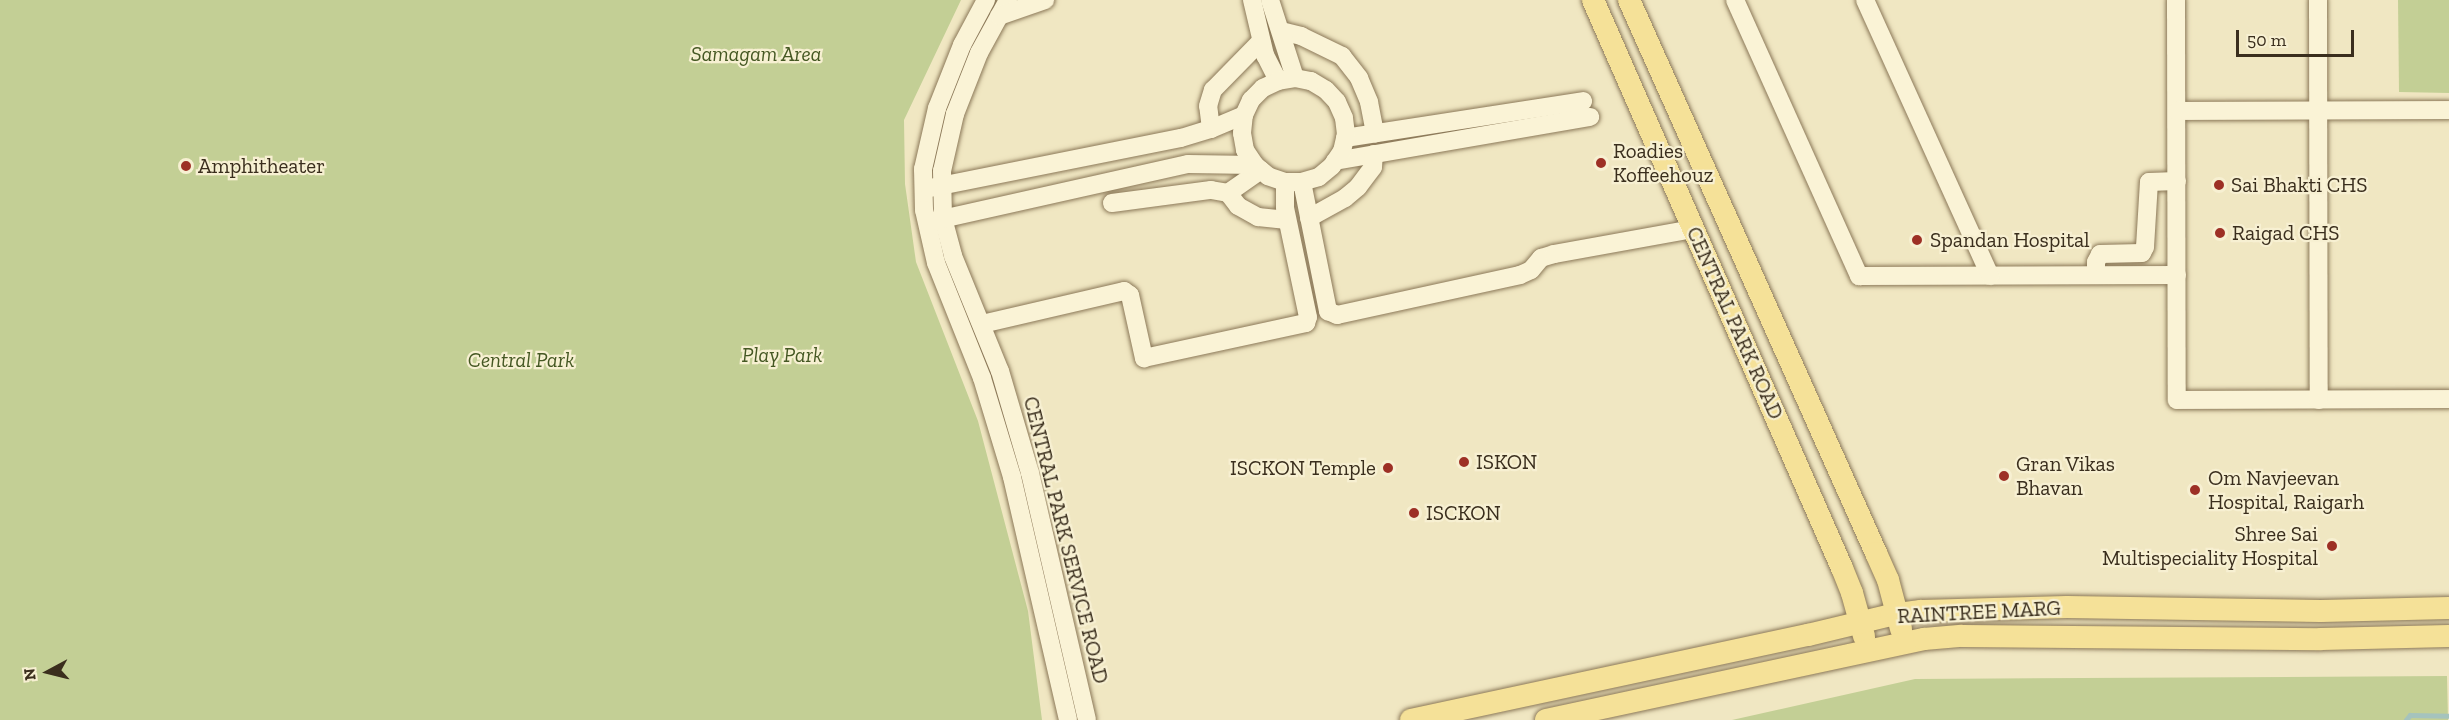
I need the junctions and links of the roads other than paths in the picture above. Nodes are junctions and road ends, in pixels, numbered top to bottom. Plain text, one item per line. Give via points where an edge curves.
1 (987, 0) edge
2 (1045, 0) edge
3 (1252, 0) edge
4 (1270, 0) edge
5 (1593, 0) edge
6 (1629, 0) edge
7 (1734, 0) edge
8 (1865, 0) edge
9 (2176, 0) edge
10 (2318, 0) edge
11 (1004, 8) edge
12 (1281, 31) junction
13 (1261, 41) junction
14 (1286, 79) junction
15 (2318, 110) junction
16 (2449, 110) edge
17 (2177, 111) junction
18 (1244, 115) junction
19 (1211, 129) junction
20 (1375, 133) junction
21 (1345, 138) junction
22 (1374, 154) junction
23 (1335, 161) junction
24 (1258, 167) junction
25 (2177, 181) junction
26 (1293, 182) junction
27 (941, 186) junction
28 (922, 190) junction
29 (1228, 193) junction
30 (1112, 203) dead end
31 (1309, 218) junction
32 (1287, 220) junction
33 (934, 221) junction
34 (1694, 229) junction
35 (2097, 275) junction
36 (2177, 275) junction
37 (1990, 276) junction
38 (982, 324) junction
39 (2449, 399) edge
40 (2319, 400) junction
41 (2449, 608) edge
42 (1897, 614) junction
43 (1861, 622) junction
44 (2448, 637) edge
45 (1904, 642) junction
46 (1867, 649) junction
47 (1068, 720) edge
48 (1087, 720) edge
49 (1411, 720) edge
50 (1546, 720) edge

1 - 28 street, CENTRAL PARK SERVICE ROAD via 962,45 937,108
2 - 11 street
3 - 13 street
4 - 12 street
5 - 34 main road, CENTRAL PARK ROAD
6 - 42 main road, CENTRAL PARK ROAD via 1876,553
7 - 37 street via 1859,276
8 - 37 street
9 - 17 street
10 - 15 street
11 - 27 street, CENTRAL PARK SERVICE ROAD via 979,53 955,114
12 - 14 street
12 - 20 street via 1342,56 1369,102
13 - 14 street via 1265,55
13 - 19 street via 1213,90 1208,106
14 - 18 street via 1263,88
14 - 21 street via 1311,81 1326,90 1344,118
15 - 16 street
15 - 17 street
15 - 40 street
17 - 25 street
18 - 19 street
18 - 24 street via 1245,150
19 - 27 street
20 - 21 street
20 - 22 street via 1587,109
21 - 23 street
22 - 23 street
22 - 31 street via 1373,167 1358,187
23 - 26 street via 1319,177
24 - 26 street via 1268,176
24 - 29 street
24 - 33 street via 1188,164
25 - 35 street via 2150,182 2142,253 2100,254
25 - 36 street
26 - 31 street
26 - 32 street
27 - 28 street
27 - 33 street, CENTRAL PARK SERVICE ROAD
28 - 33 street, CENTRAL PARK SERVICE ROAD
29 - 30 street via 1211,190
29 - 32 street via 1238,206 1258,217
31 - 34 street via 1328,311 1337,315 1520,275 1531,270 1541,258 1554,254
32 - 38 street via 1306,322 1144,358 1130,295 1124,291
33 - 38 street, CENTRAL PARK SERVICE ROAD
33 - 47 street, CENTRAL PARK SERVICE ROAD via 936,263 1000,436
34 - 43 main road, CENTRAL PARK ROAD via 1842,568
35 - 36 street
35 - 37 street
36 - 40 street via 2177,400
38 - 48 street, CENTRAL PARK SERVICE ROAD via 1030,472
39 - 40 street
41 - 42 main road, RAINTREE MARG via 1961,608
42 - 43 main road, RAINTREE MARG
42 - 45 main road, CENTRAL PARK ROAD
43 - 46 main road, CENTRAL PARK ROAD
43 - 49 main road, RAINTREE MARG
44 - 45 main road, RAINTREE MARG via 1962,636
45 - 46 main road, RAINTREE MARG
46 - 50 main road, RAINTREE MARG

